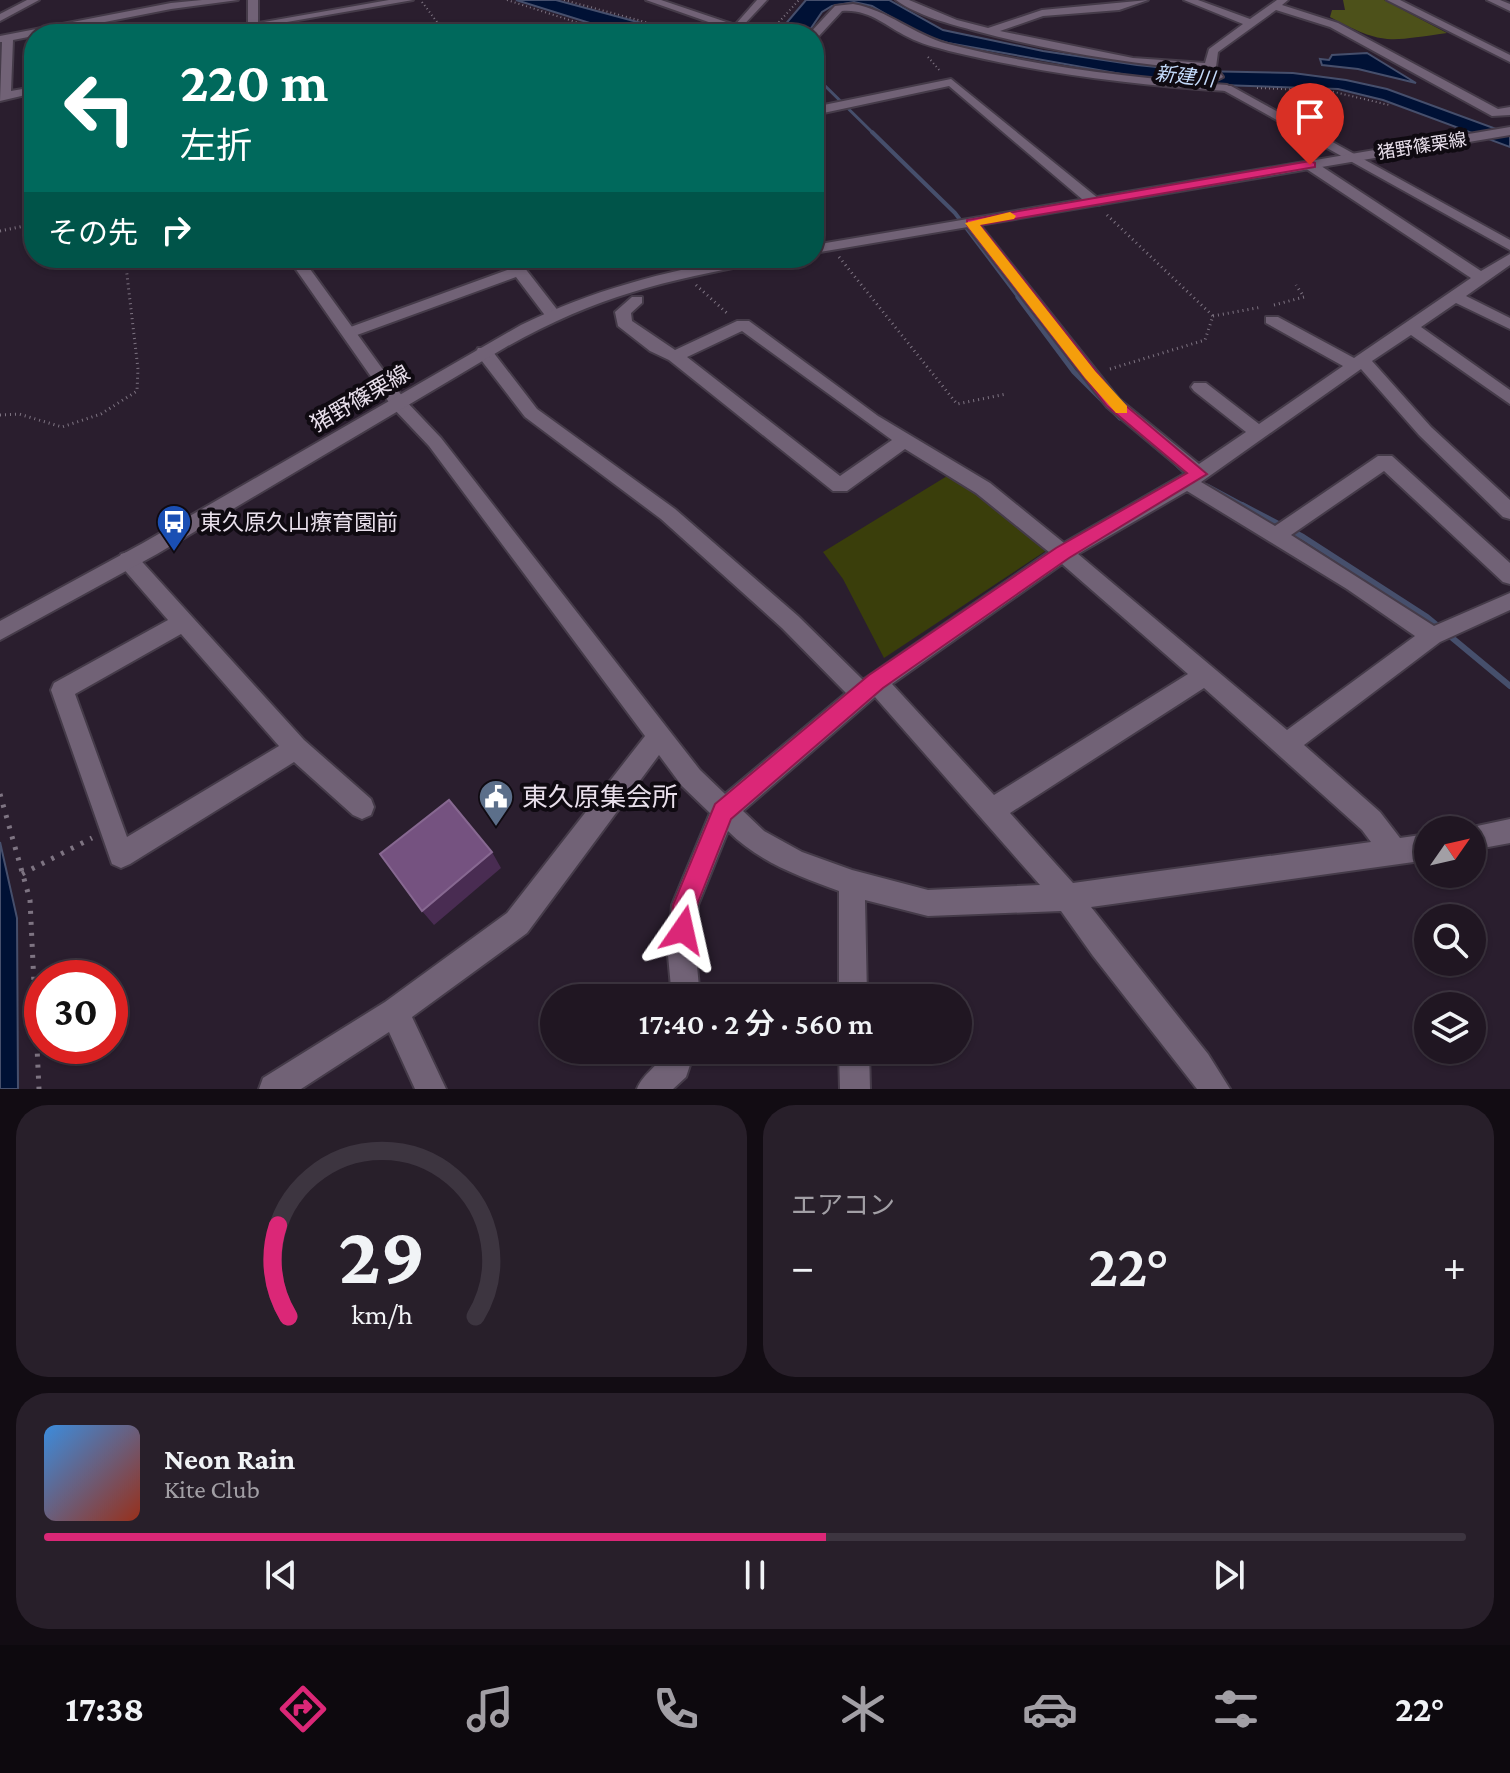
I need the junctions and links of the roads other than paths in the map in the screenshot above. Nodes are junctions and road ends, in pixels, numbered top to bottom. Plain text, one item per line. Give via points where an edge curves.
1 (34, 0) edge
2 (233, 0) edge
3 (253, 0) edge
4 (311, 0) edge
5 (408, 0) edge
6 (651, 0) edge
7 (762, 0) edge
8 (901, 0) edge
9 (1143, 0) edge
10 (1189, 0) edge
11 (1392, 0) edge
12 (1492, 0) edge
13 (1278, 3) edge
14 (1510, 8) edge
15 (316, 15) junction
16 (0, 18) edge
17 (268, 23) edge
18 (1250, 23) junction
19 (97, 24) edge
20 (252, 24) edge
21 (722, 24) edge
22 (741, 24) edge
23 (824, 24) edge
24 (987, 32) junction
25 (24, 35) edge
26 (4, 38) edge
27 (1510, 59) edge
28 (1210, 67) junction
29 (1227, 88) junction
30 (24, 92) edge
31 (2, 96) edge
32 (824, 109) edge
33 (1510, 111) edge
34 (1510, 131) edge
35 (1351, 157) junction
36 (1310, 165) junction
37 (1094, 202) junction
38 (971, 223) junction
39 (1510, 246) edge
40 (824, 247) edge
41 (1510, 258) edge
42 (303, 268) edge
43 (507, 268) edge
44 (516, 268) edge
45 (707, 268) edge
46 (1482, 278) junction
47 (1457, 297) junction
48 (637, 300) dead end
49 (553, 315) junction
50 (1272, 320) dead end
51 (1510, 324) edge
52 (1412, 328) junction
53 (351, 332) junction
54 (484, 352) junction
55 (675, 356) junction
56 (1359, 364) junction
57 (1200, 387) dead end
58 (1510, 398) edge
59 (399, 404) junction
60 (1259, 433) junction
61 (905, 440) junction
62 (1193, 478) junction
63 (1510, 512) edge
64 (1276, 535) junction
65 (1063, 553) junction
66 (128, 560) junction
67 (1510, 576) edge
68 (1510, 601) edge
69 (183, 622) junction
70 (0, 631) edge
71 (1432, 636) junction
72 (1205, 675) junction
73 (869, 687) junction
74 (658, 738) junction
75 (1286, 744) junction
76 (296, 748) junction
77 (362, 807) dead end
78 (991, 811) junction
79 (723, 812) junction
80 (1510, 831) edge
81 (1486, 835) edge
82 (1414, 850) edge
83 (1395, 853) junction
84 (852, 883) junction
85 (1068, 897) junction
86 (685, 984) edge
87 (853, 984) edge
88 (395, 1012) junction
89 (676, 1064) edge
90 (854, 1064) edge
91 (274, 1089) edge
92 (431, 1089) edge
93 (652, 1089) edge
94 (855, 1089) edge
95 (1215, 1089) edge

1 - 16 street
2 - 19 street
3 - 20 street
4 - 15 street
5 - 15 street
6 - 21 street
7 - 22 street
8 - 24 street
9 - 24 street via 1042,13
10 - 18 street
11 - 27 street
12 - 14 street
13 - 18 street
13 - 33 street via 1334,25 1496,113
15 - 17 street
18 - 28 street via 1213,51
23 - 29 street via 839,8 865,7 924,41 1090,74
24 - 28 street via 1133,61
25 - 26 street
26 - 31 street
28 - 29 street
29 - 35 street
30 - 31 street
32 - 37 street via 951,82
34 - 35 street, 猪野篠栗線
35 - 36 street, 猪野篠栗線
35 - 39 street
36 - 37 street, 猪野篠栗線
36 - 46 street
37 - 38 street, 猪野篠栗線
38 - 40 street, 猪野篠栗線
38 - 62 street via 1113,403
41 - 46 street
42 - 53 street
43 - 53 street
44 - 49 street
45 - 49 street, 猪野篠栗線 via 609,292
46 - 47 street
47 - 51 street
47 - 52 street
48 - 55 street via 623,312 624,323
49 - 54 street, 猪野篠栗線
50 - 56 street
52 - 56 street
52 - 58 street
53 - 59 street
54 - 59 street, 猪野篠栗線
54 - 73 street via 531,413 668,514
55 - 61 street via 743,324
55 - 61 street via 840,486
56 - 60 street
56 - 63 street
57 - 60 street
59 - 66 street, 猪野篠栗線
59 - 74 street via 435,442
60 - 62 street
61 - 65 street via 983,488
62 - 64 street
62 - 65 street
64 - 67 street via 1385,461
64 - 71 street
65 - 72 street
65 - 73 street
66 - 69 street
66 - 70 street, 猪野篠栗線
68 - 71 street
69 - 76 street
69 - 76 street via 62,690 121,855
71 - 75 street
72 - 75 street
72 - 78 street
73 - 78 street
73 - 79 street
74 - 79 street
74 - 88 street via 517,923
75 - 83 street via 1371,821
76 - 77 street
78 - 85 street
79 - 84 street via 755,840
79 - 86 street via 685,905
80 - 81 street
82 - 83 street
83 - 85 street
84 - 85 street via 928,903
84 - 87 street
85 - 95 street via 1092,936 1184,1043
88 - 91 street
88 - 92 street
89 - 93 street
90 - 94 street

